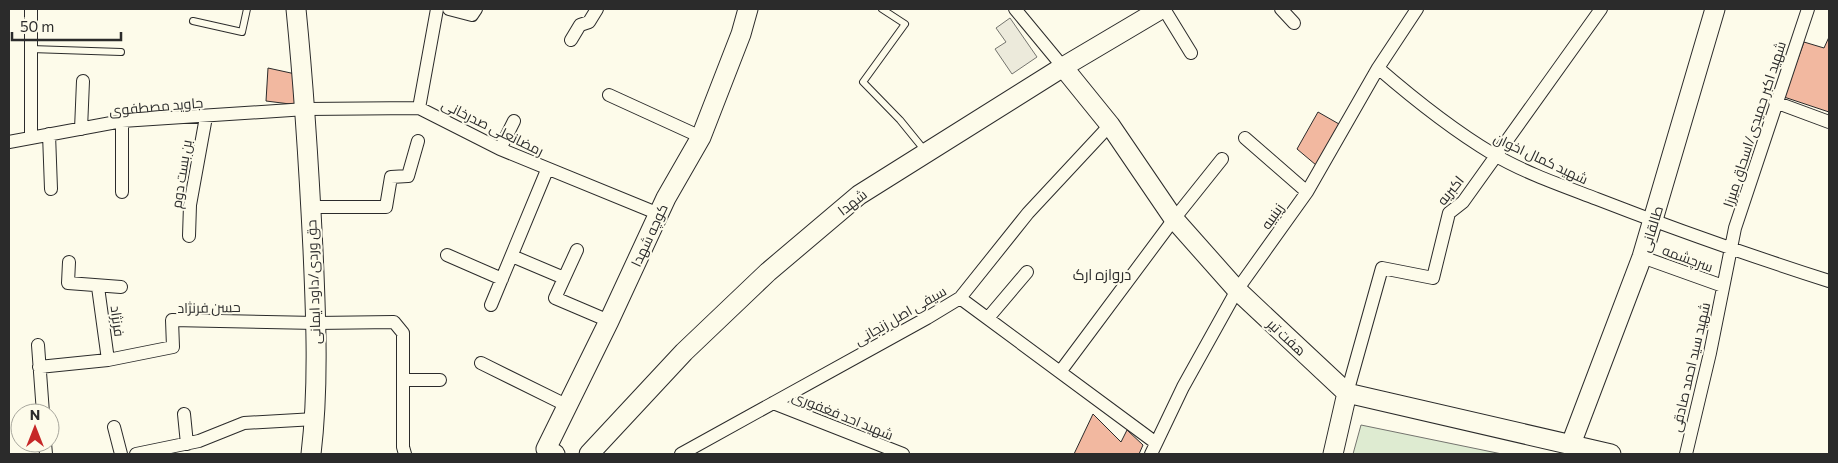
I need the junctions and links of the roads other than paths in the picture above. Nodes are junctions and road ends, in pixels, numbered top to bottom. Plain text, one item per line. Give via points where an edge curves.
1 (30, 9) edge
2 (247, 9) edge
3 (296, 9) edge
4 (437, 9) edge
5 (449, 9) edge
6 (476, 9) edge
7 (597, 9) edge
8 (748, 9) edge
9 (882, 9) edge
10 (1015, 9) edge
11 (1162, 9) edge
12 (1281, 9) edge
13 (1417, 9) edge
14 (1601, 9) edge
15 (1715, 9) edge
16 (1808, 9) edge
17 (193, 21) dead end
18 (1294, 23) dead end
19 (571, 40) dead end
20 (31, 49) junction
21 (120, 52) dead end
22 (1190, 53) dead end
23 (1063, 67) junction
24 (1378, 68) junction
25 (83, 81) dead end
26 (610, 95) dead end
27 (1776, 102) junction
28 (418, 108) junction
29 (306, 109) junction
30 (206, 117) junction
31 (514, 121) dead end
32 (122, 122) junction
33 (1829, 122) edge
34 (1110, 125) junction
35 (81, 129) junction
36 (49, 134) junction
37 (701, 137) junction
38 (31, 138) junction
39 (1245, 138) dead end
40 (418, 141) dead end
41 (9, 142) edge
42 (500, 149) junction
43 (927, 153) junction
44 (1495, 155) junction
45 (1222, 159) dead end
46 (547, 170) junction
47 (51, 189) dead end
48 (122, 192) dead end
49 (1307, 192) junction
50 (311, 207) junction
51 (658, 214) junction
52 (1174, 219) junction
53 (1654, 222) junction
54 (189, 236) dead end
55 (577, 250) dead end
56 (1730, 250) junction
57 (447, 255) dead end
58 (512, 256) junction
59 (1642, 258) junction
60 (69, 262) dead end
61 (1027, 272) dead end
62 (564, 278) junction
63 (502, 279) junction
64 (1829, 281) edge
65 (1723, 286) junction
66 (98, 287) junction
67 (120, 287) dead end
68 (1238, 290) junction
69 (960, 298) junction
70 (491, 305) dead end
71 (988, 318) junction
72 (609, 321) junction
73 (316, 323) junction
74 (38, 345) dead end
75 (108, 360) junction
76 (481, 363) dead end
77 (39, 367) junction
78 (1060, 372) junction
79 (403, 380) junction
80 (440, 380) dead end
81 (1346, 396) junction
82 (42, 403) edge
83 (773, 403) junction
84 (568, 406) junction
85 (184, 414) dead end
86 (315, 419) junction
87 (114, 427) dead end
88 (187, 444) junction
89 (1154, 448) edge
90 (1575, 449) edge
91 (122, 454) edge
92 (136, 454) edge
93 (310, 454) edge
94 (405, 454) edge
95 (555, 454) edge
96 (589, 454) edge
97 (681, 454) edge
98 (903, 454) edge
99 (1333, 454) edge
100 (1611, 454) edge
101 (1686, 454) edge

1 - 20 street
2 - 17 lane via 242,32
3 - 29 street, حق وردی/داود ایمانی
4 - 28 street
5 - 6 street via 472,15
7 - 19 street via 589,22 580,25
8 - 37 street, کوچه شهدا
9 - 43 lane via 905,24 863,82
10 - 23 street
11 - 22 street
11 - 23 street, شهدا
12 - 18 street
13 - 24 street, زینبیه
14 - 44 street, اکبریه
15 - 53 street, طالقانی
16 - 27 street, شهید اکبر حمیدی/اسحاق میرزا
20 - 21 lane
20 - 38 street
23 - 34 street, هفت تیر
23 - 43 street, شهدا
24 - 44 street, شهید کمال اخوان via 1432,115
24 - 49 street, زینبیه
25 - 35 street
26 - 37 street
27 - 33 street
27 - 56 street, شهید اکبر حمیدی/اسحاق میرزا
28 - 29 street, رمضانعلی صدرخانی
28 - 42 street, رمضانعلی صدرخانی
29 - 30 street, جاوید مصطفوی
29 - 50 street, حق وردی/داود ایمانی
30 - 32 street, جاوید مصطفوی
30 - 54 street, بن بست دوم via 190,205
31 - 42 street
32 - 35 street, جاوید مصطفوی
32 - 48 street
34 - 52 street, هفت تیر
34 - 69 street, سیفی اصل زنجانی via 1028,213
35 - 36 street, جاوید مصطفوی
36 - 38 street, جاوید مصطفوی
36 - 47 street
37 - 51 street, کوچه شهدا
38 - 41 street, جاوید مصطفوی
39 - 49 street
40 - 50 street via 408,176 392,177 386,207
42 - 46 street, رمضانعلی صدرخانی
43 - 96 street, شهدا via 859,195 768,272 684,352
44 - 53 street, شهید کمال اخوان
44 - 81 street, اکبریه via 1463,202 1449,212 1432,278 1382,268
45 - 52 street
46 - 51 street, رمضانعلی صدرخانی
46 - 58 street
49 - 68 street, زینبیه
50 - 73 street, حق وردی/داود ایمانی
51 - 72 street, کوچه شهدا
52 - 68 street, هفت تیر
52 - 78 street
53 - 56 street, سرچشمه
53 - 59 street, طالقانی
55 - 62 street
56 - 64 street, سرچشمه
56 - 65 street, شهید اکبر حمیدی/اسحاق میرزا
57 - 63 street
58 - 62 street
58 - 63 street
59 - 65 street, سرچشمه
59 - 90 street, طالقانی
60 - 66 street via 68,283
61 - 71 street
62 - 72 street via 555,298
63 - 70 street
65 - 101 street, شهید سید احمد صادقی
66 - 67 street
66 - 75 street, فرنژاد
68 - 81 street, هفت تیر
68 - 89 street, زینبیه via 1183,388
69 - 71 street, زینبیه
69 - 83 street, سیفی اصل زنجانی
71 - 78 street, زینبیه
72 - 84 street, کوچه شهدا
73 - 75 street, حسن فرنژاد via 172,320 173,347
73 - 79 street via 394,322 403,333
73 - 86 street, حق وردی/داود ایمانی
74 - 77 street
75 - 77 street, حسن فرنژاد
76 - 84 street
77 - 82 street
78 - 89 street, زینبیه
79 - 80 street
79 - 94 street
81 - 90 street
81 - 99 street
83 - 97 street, سیفی اصل زنجانی
83 - 98 street, شهید احد فغفوری
84 - 95 street, کوچه شهدا via 546,449
85 - 88 street
86 - 88 street via 244,423
86 - 93 street, حق وردی/داود ایمانی
87 - 91 street
88 - 92 street
90 - 100 street

